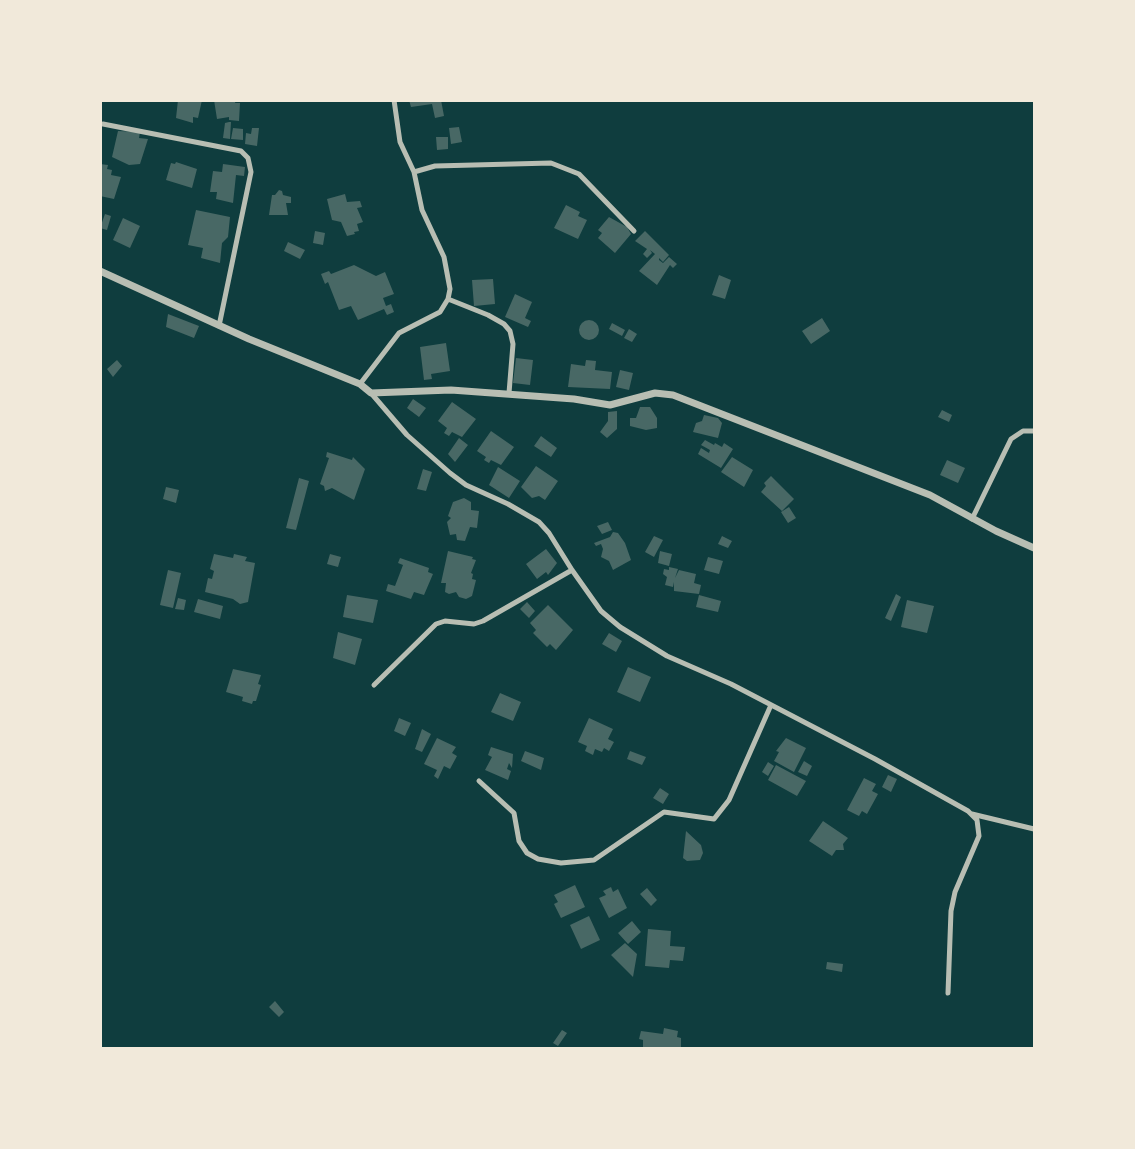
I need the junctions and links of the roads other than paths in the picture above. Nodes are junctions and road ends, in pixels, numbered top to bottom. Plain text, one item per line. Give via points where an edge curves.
1 (394, 100) edge
2 (103, 124) dead end
3 (414, 172) junction
4 (634, 231) dead end
5 (100, 271) edge
6 (448, 299) junction
7 (219, 326) junction
8 (360, 384) junction
9 (371, 393) junction
10 (508, 393) junction
11 (1035, 431) edge
12 (972, 519) junction
13 (1035, 548) edge
14 (572, 570) junction
15 (374, 685) dead end
16 (771, 705) junction
17 (479, 781) dead end
18 (970, 813) junction
19 (1035, 829) edge
20 (948, 993) dead end

1 - 3 street via 400,142
2 - 7 street via 241,151 248,158 251,172
3 - 4 street via 435,166 552,163 579,174
3 - 6 street via 422,210 450,278
5 - 7 street
6 - 8 street via 440,312 399,333
6 - 10 street via 488,315 510,331 513,344
7 - 8 street
8 - 9 street
9 - 10 street
9 - 14 street via 406,435 450,473 539,522
10 - 12 street via 610,405 655,393 672,395 922,492
11 - 12 street via 1023,431 1011,440
12 - 13 street
14 - 15 street via 483,621 436,624
14 - 16 street via 601,611 637,639
16 - 17 street via 729,800 714,819 664,812 594,860 561,863 526,853 519,841 514,813
16 - 18 street
18 - 19 street
18 - 20 street via 980,828 951,911

